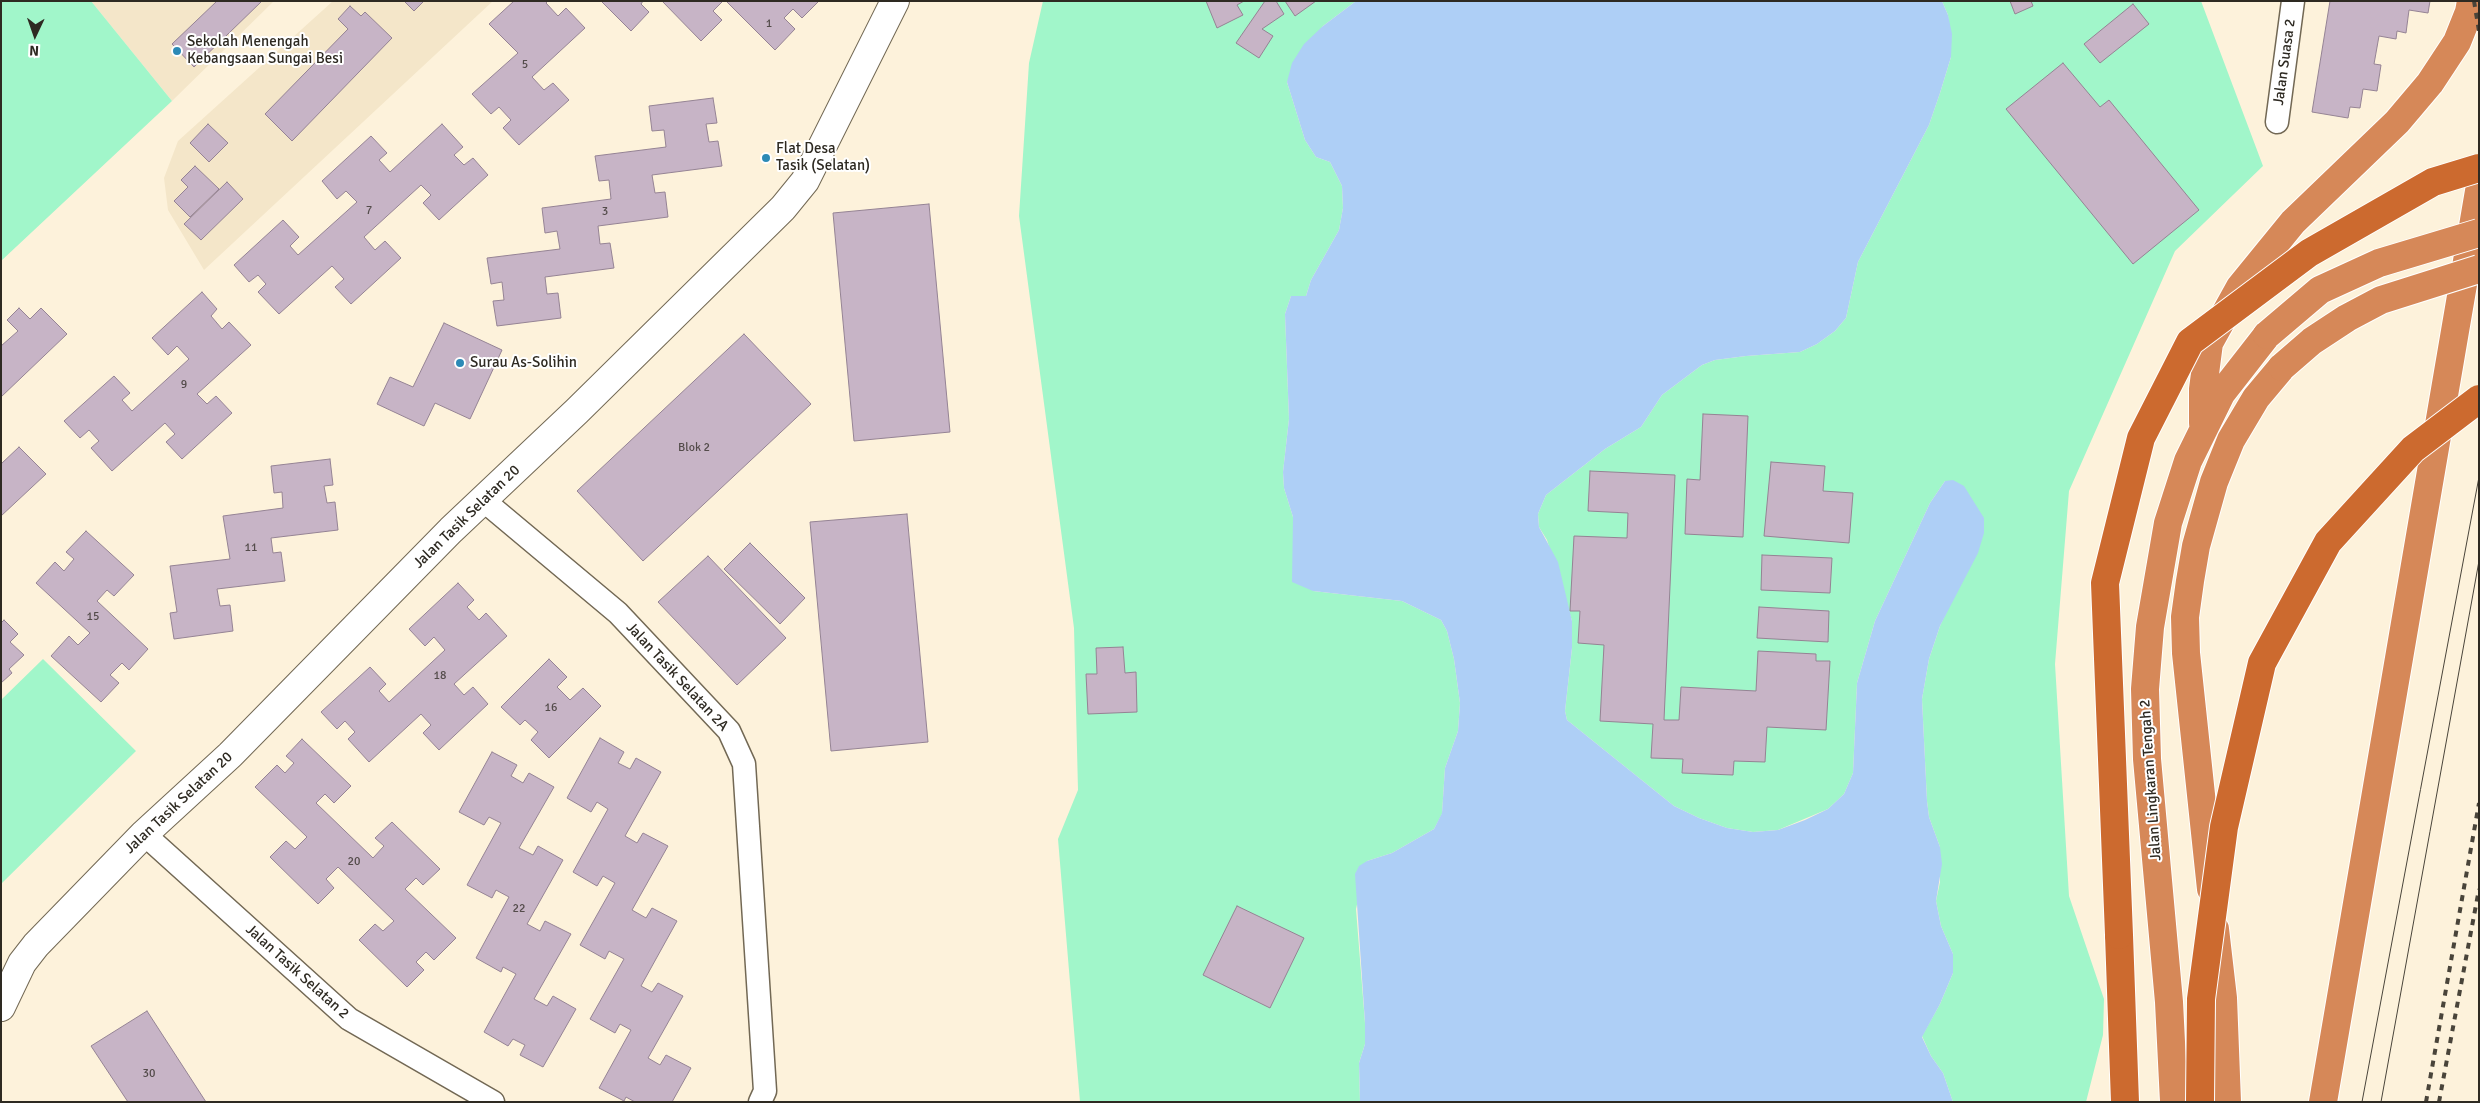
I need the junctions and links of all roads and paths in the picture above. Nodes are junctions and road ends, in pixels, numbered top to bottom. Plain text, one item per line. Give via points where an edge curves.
1 (895, 1) edge
2 (2293, 1) edge
3 (2471, 1) edge
4 (2277, 122) dead end
5 (2479, 168) edge
6 (2479, 191) edge
7 (2479, 234) edge
8 (2479, 269) edge
9 (2479, 398) edge
10 (2203, 428) junction
11 (483, 500) junction
12 (144, 834) junction
13 (1, 1007) edge
14 (493, 1102) edge
15 (760, 1102) edge
16 (2125, 1102) edge
17 (2174, 1102) edge
18 (2200, 1102) edge
19 (2227, 1102) edge
20 (2323, 1102) edge

1 - 11 street, Jalan Tasik Selatan 20 via 802,185 783,208
2 - 4 street, Jalan Suasa 2
3 - 10 highway, bridge via 2457,42 2430,83 2397,122 2292,222 2240,287 2209,343 2203,389
5 - 16 highway, bridge via 2433,182 2309,253 2190,342 2141,438 2105,583
6 - 20 highway
7 - 10 highway, Jalan Lingkaran Tengah 2, bridge via 2379,263 2320,290 2267,334 2221,394
8 - 19 highway, bridge via 2381,300 2312,341 2282,367 2256,398 2231,440 2214,482 2196,546 2185,617 2192,724 2223,998
9 - 18 highway, bridge via 2413,449 2328,542 2262,663 2223,836 2201,1000
10 - 17 highway, Jalan Lingkaran Tengah 2 via 2188,461 2168,523 2150,627 2145,689 2147,759 2169,1002
11 - 12 street, Jalan Tasik Selatan 20 via 230,755
11 - 15 street, Jalan Tasik Selatan 2A via 618,614 729,732 744,764 765,1091
12 - 13 street, Jalan Tasik Selatan 20 via 36,945 22,963
12 - 14 street, Jalan Tasik Selatan 2 via 349,1019

